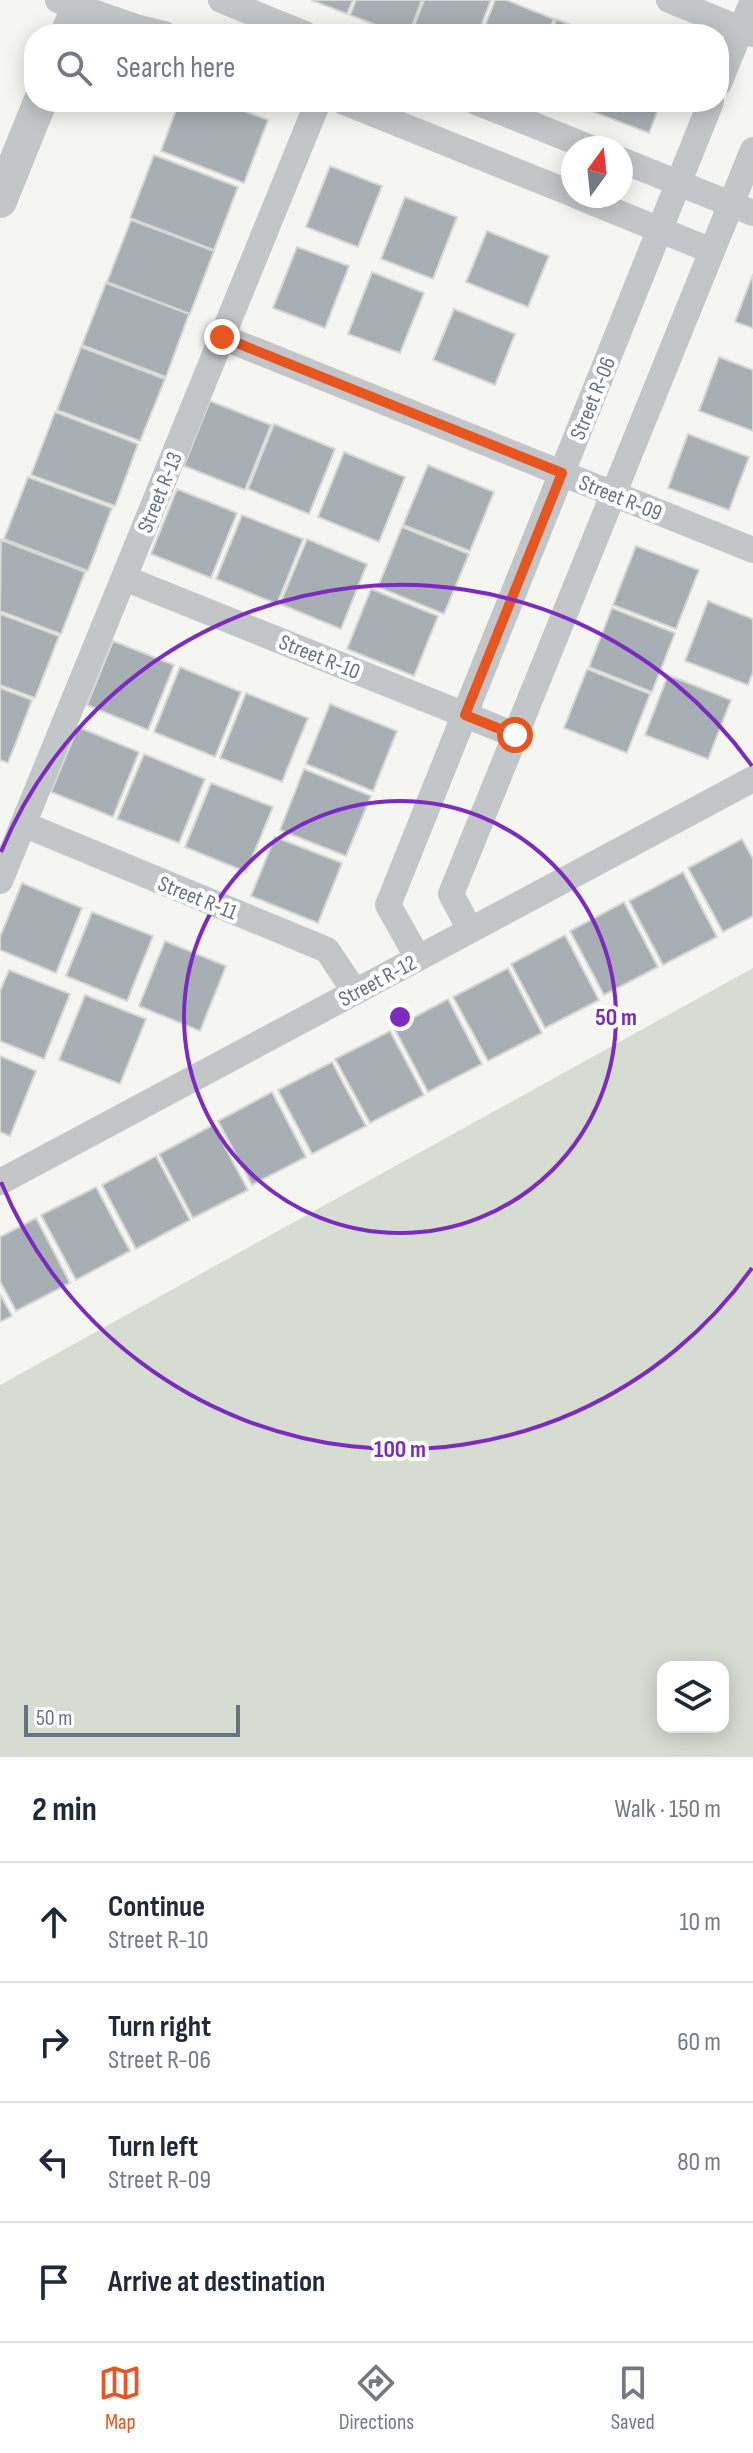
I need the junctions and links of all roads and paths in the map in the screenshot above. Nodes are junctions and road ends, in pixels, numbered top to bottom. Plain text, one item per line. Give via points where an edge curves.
1 (221, 0) edge
2 (669, 0) edge
3 (753, 0) edge
4 (71, 11) edge
5 (124, 24) edge
6 (260, 24) edge
7 (747, 31) edge
8 (729, 64) edge
9 (36, 112) edge
10 (314, 112) edge
11 (369, 112) edge
12 (501, 112) edge
13 (707, 112) edge
14 (561, 136) edge
15 (753, 150) edge
16 (633, 165) edge
17 (678, 182) junction
18 (561, 189) edge
19 (0, 201) edge
20 (607, 208) edge
21 (742, 208) edge
22 (660, 230) junction
23 (712, 251) junction
24 (222, 337) junction
25 (562, 473) junction
26 (613, 493) junction
27 (753, 550) edge
28 (124, 578) junction
29 (465, 715) junction
30 (515, 735) junction
31 (753, 779) edge
32 (23, 824) junction
33 (0, 881) edge
34 (470, 930) junction
35 (418, 958) junction
36 (355, 992) junction
37 (0, 1182) edge

1 - 6 street
2 - 7 street
3 - 7 street
4 - 5 street
7 - 8 street
9 - 19 street
10 - 24 street, Street R-13
11 - 18 street
12 - 14 street
13 - 17 street, Street R-06
15 - 21 street
16 - 17 street
17 - 21 street
17 - 22 street, Street R-06
20 - 22 street
21 - 23 street
22 - 23 street
22 - 25 street, Street R-06
23 - 26 street
24 - 25 street, Street R-09
24 - 28 street, Street R-13
25 - 26 street, Street R-09
25 - 29 street, Street R-06
26 - 27 street, Street R-09
26 - 30 street
28 - 29 street, Street R-10
28 - 32 street, Street R-13
29 - 30 street, Street R-10
29 - 35 street, Street R-06 via 388,905
30 - 34 street via 451,894
31 - 34 street, Street R-12
32 - 33 street, Street R-13
32 - 36 street, Street R-11 via 327,950
34 - 35 street, Street R-12
35 - 36 street, Street R-12
36 - 37 street, Street R-12

